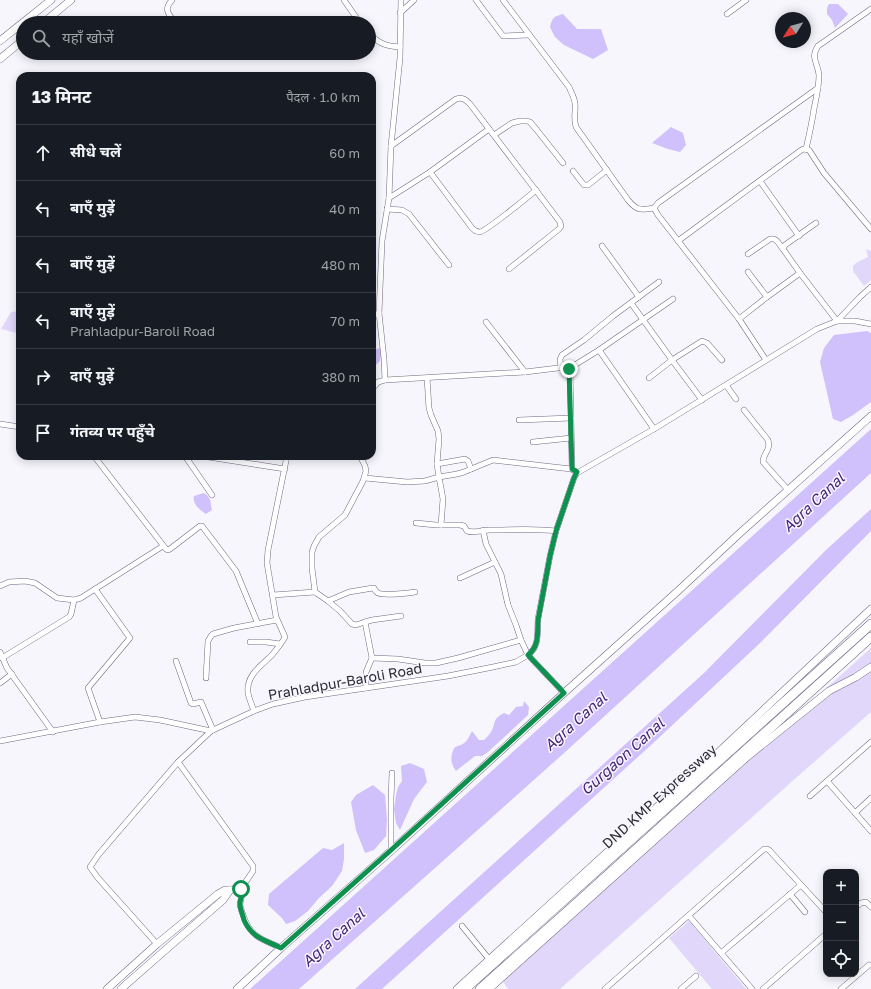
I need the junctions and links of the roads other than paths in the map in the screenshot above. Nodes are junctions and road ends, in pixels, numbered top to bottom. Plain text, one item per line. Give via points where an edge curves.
1 (51, 0) edge
2 (70, 0) edge
3 (172, 0) edge
4 (344, 0) edge
5 (401, 0) edge
6 (414, 0) edge
7 (476, 0) edge
8 (503, 0) edge
9 (746, 0) edge
10 (871, 9) edge
11 (400, 13) junction
12 (727, 14) dead end
13 (31, 16) edge
14 (51, 16) edge
15 (170, 16) edge
16 (355, 16) edge
17 (16, 28) edge
18 (529, 35) junction
19 (376, 40) edge
20 (0, 41) edge
21 (16, 45) edge
22 (400, 47) junction
23 (0, 58) edge
24 (818, 88) junction
25 (489, 129) junction
26 (494, 135) junction
27 (391, 146) junction
28 (806, 149) junction
29 (563, 163) dead end
30 (607, 170) junction
31 (573, 171) dead end
32 (430, 172) junction
33 (760, 181) junction
34 (536, 190) junction
35 (388, 198) junction
36 (654, 208) junction
37 (387, 209) junction
38 (816, 223) dead end
39 (871, 229) edge
40 (799, 236) junction
41 (678, 241) junction
42 (602, 246) dead end
43 (783, 249) junction
44 (748, 254) dead end
45 (449, 265) dead end
46 (509, 269) dead end
47 (748, 272) dead end
48 (800, 273) junction
49 (659, 282) dead end
50 (871, 287) edge
51 (639, 297) junction
52 (767, 297) junction
53 (673, 299) dead end
54 (631, 303) junction
55 (379, 313) junction
56 (376, 315) edge
57 (739, 319) junction
58 (643, 320) junction
59 (837, 320) junction
60 (486, 322) dead end
61 (871, 324) edge
62 (599, 350) junction
63 (672, 360) junction
64 (722, 360) dead end
65 (766, 360) junction
66 (561, 368) junction
67 (570, 368) junction
68 (524, 372) junction
69 (427, 378) junction
70 (649, 378) dead end
71 (384, 380) junction
72 (376, 384) edge
73 (726, 385) junction
74 (736, 399) dead end
75 (702, 400) junction
76 (744, 410) dead end
77 (871, 416) edge
78 (571, 418) junction
79 (519, 420) dead end
80 (0, 424) edge
81 (16, 426) edge
82 (654, 429) junction
83 (571, 438) junction
84 (533, 442) dead end
85 (97, 460) edge
86 (188, 460) edge
87 (228, 460) edge
88 (286, 460) edge
89 (362, 460) edge
90 (437, 464) junction
91 (285, 469) junction
92 (471, 469) junction
93 (575, 471) junction
94 (439, 477) junction
95 (365, 478) junction
96 (788, 490) junction
97 (212, 495) dead end
98 (416, 524) dead end
99 (441, 525) junction
100 (483, 530) junction
101 (556, 531) junction
102 (163, 546) junction
103 (495, 562) junction
104 (460, 578) dead end
105 (0, 586) edge
106 (95, 589) junction
107 (315, 592) junction
108 (415, 592) dead end
109 (273, 595) junction
110 (74, 600) junction
111 (328, 601) junction
112 (871, 609) edge
113 (401, 616) dead end
114 (277, 620) junction
115 (365, 622) junction
116 (258, 624) junction
117 (871, 624) edge
118 (871, 637) edge
119 (521, 640) junction
120 (250, 642) dead end
121 (280, 644) junction
122 (0, 652) edge
123 (528, 655) junction
124 (842, 656) junction
125 (2, 658) junction
126 (372, 658) junction
127 (176, 661) dead end
128 (871, 667) edge
129 (12, 674) junction
130 (206, 678) dead end
131 (0, 683) edge
132 (366, 688) junction
133 (564, 693) junction
134 (254, 711) junction
135 (100, 722) junction
136 (212, 730) junction
137 (53, 732) junction
138 (0, 742) edge
139 (871, 742) edge
140 (178, 762) junction
141 (392, 773) dead end
142 (827, 781) junction
143 (810, 796) dead end
144 (871, 798) edge
145 (855, 813) junction
146 (871, 831) edge
147 (390, 851) junction
148 (801, 885) junction
149 (241, 889) junction
150 (230, 890) junction
151 (790, 894) junction
152 (858, 905) edge
153 (871, 907) edge
154 (823, 909) edge
155 (805, 912) dead end
156 (689, 916) junction
157 (462, 926) dead end
158 (823, 937) edge
159 (157, 944) junction
160 (281, 948) junction
161 (720, 953) junction
162 (489, 959) junction
163 (869, 965) dead end
164 (696, 976) dead end
165 (107, 989) edge
166 (121, 989) edge
167 (237, 989) edge
168 (457, 989) edge
169 (465, 989) edge
170 (480, 989) edge
171 (489, 989) edge
172 (605, 989) edge
173 (681, 989) edge
174 (752, 989) edge
175 (763, 989) edge
176 (841, 989) edge

1 - 13 street
2 - 14 street
3 - 15 street via 167,8
4 - 16 street
5 - 11 street
6 - 11 street
7 - 18 street via 503,36
8 - 18 street
9 - 12 street
10 - 24 street via 818,46 814,56 819,74
11 - 22 street
17 - 20 street
18 - 30 street via 569,87 575,104 576,127
19 - 22 street via 389,46
21 - 23 street
22 - 27 street
24 - 28 street
24 - 36 street
25 - 26 street
25 - 27 street via 470,104 460,98
25 - 32 street
26 - 29 street via 516,122 527,120
26 - 34 street
27 - 35 street
28 - 33 street
28 - 39 street
30 - 31 street via 588,185
30 - 36 street via 633,206 639,210
32 - 34 street via 472,228 480,232
32 - 35 street
33 - 40 street
33 - 41 street
34 - 46 street via 559,219 561,226
35 - 37 street
36 - 41 street
37 - 45 street via 402,210 410,214
37 - 55 street via 382,241
38 - 40 street
40 - 43 street
41 - 57 street
42 - 51 street
43 - 44 street via 772,238
43 - 48 street
47 - 52 street
48 - 52 street
48 - 59 street
49 - 51 street
50 - 59 street
51 - 54 street
52 - 57 street
53 - 58 street
54 - 58 street
54 - 66 street via 562,355
55 - 56 street
55 - 71 street
57 - 65 street
58 - 62 street
58 - 63 street
59 - 61 street
59 - 65 street
60 - 68 street
62 - 67 street
62 - 82 street
63 - 64 street via 702,341
63 - 70 street
63 - 75 street
65 - 73 street
66 - 67 street
66 - 68 street
67 - 78 street
68 - 69 street
69 - 71 street
69 - 90 street via 429,408 439,439
71 - 72 street
73 - 74 street
73 - 75 street
75 - 82 street
76 - 96 street via 768,440 769,448 763,462
77 - 96 street
78 - 79 street
78 - 83 street
80 - 81 street
82 - 93 street
83 - 84 street
83 - 93 street
85 - 102 street
86 - 97 street
87 - 91 street
88 - 91 street
89 - 95 street
90 - 92 street via 466,459
90 - 94 street
91 - 109 street via 268,550 267,563
92 - 93 street via 496,460
92 - 94 street
93 - 101 street
94 - 95 street via 407,482
94 - 99 street via 443,499
95 - 107 street via 345,515 319,537 314,546 312,568
96 - 133 street
98 - 99 street
99 - 100 street via 460,524 469,532
100 - 101 street
100 - 103 street via 486,544
101 - 123 street via 538,620 537,643
102 - 106 street
102 - 116 street via 170,549 202,526 236,571
103 - 104 street
103 - 119 street
105 - 110 street via 9,582 25,581 35,583 57,598
106 - 110 street
106 - 135 street via 130,638 88,688
107 - 109 street
107 - 111 street
108 - 111 street via 379,594 373,588 349,592
109 - 114 street
110 - 125 street via 69,617
111 - 115 street via 352,624
112 - 162 street via 714,757
113 - 115 street
114 - 116 street
114 - 121 street via 285,637
115 - 126 street
116 - 130 street via 234,628 211,636 208,641
117 - 124 highway, DND KMP Expressway
118 - 124 highway, DND KMP Expressway
119 - 123 street
119 - 126 street via 436,663
120 - 121 street
121 - 134 street via 252,674 248,695
122 - 125 street
123 - 132 street, Prahladpur-Baroli Road via 516,662 493,667
123 - 133 street
124 - 169 highway, DND KMP Expressway
124 - 170 highway, DND KMP Expressway via 713,780
125 - 129 street
126 - 132 street via 366,672
127 - 136 street via 191,703 201,702
128 - 171 street via 829,691 747,757
129 - 131 street
129 - 137 street
132 - 134 street, Prahladpur-Baroli Road via 305,697
133 - 147 street
134 - 136 street, Prahladpur-Baroli Road
135 - 136 street via 135,717
135 - 137 street
136 - 140 street, Prahladpur-Baroli Road
137 - 138 street
139 - 142 street
140 - 149 street via 253,866 254,871
140 - 159 street, Prahladpur-Baroli Road via 90,867
141 - 147 street
142 - 143 street
142 - 145 street
144 - 145 street
145 - 146 street
147 - 160 street
148 - 151 street
148 - 154 street
148 - 156 street via 769,850 764,849
149 - 150 street via 237,887
149 - 160 street via 240,904 246,924 256,936
150 - 159 street via 218,894
150 - 166 street via 223,900
151 - 155 street
151 - 161 street
152 - 153 street via 866,902
156 - 161 street
156 - 172 street
157 - 162 street
158 - 175 street
159 - 165 street
160 - 167 street
161 - 174 street
162 - 168 street
163 - 176 street
164 - 173 street

